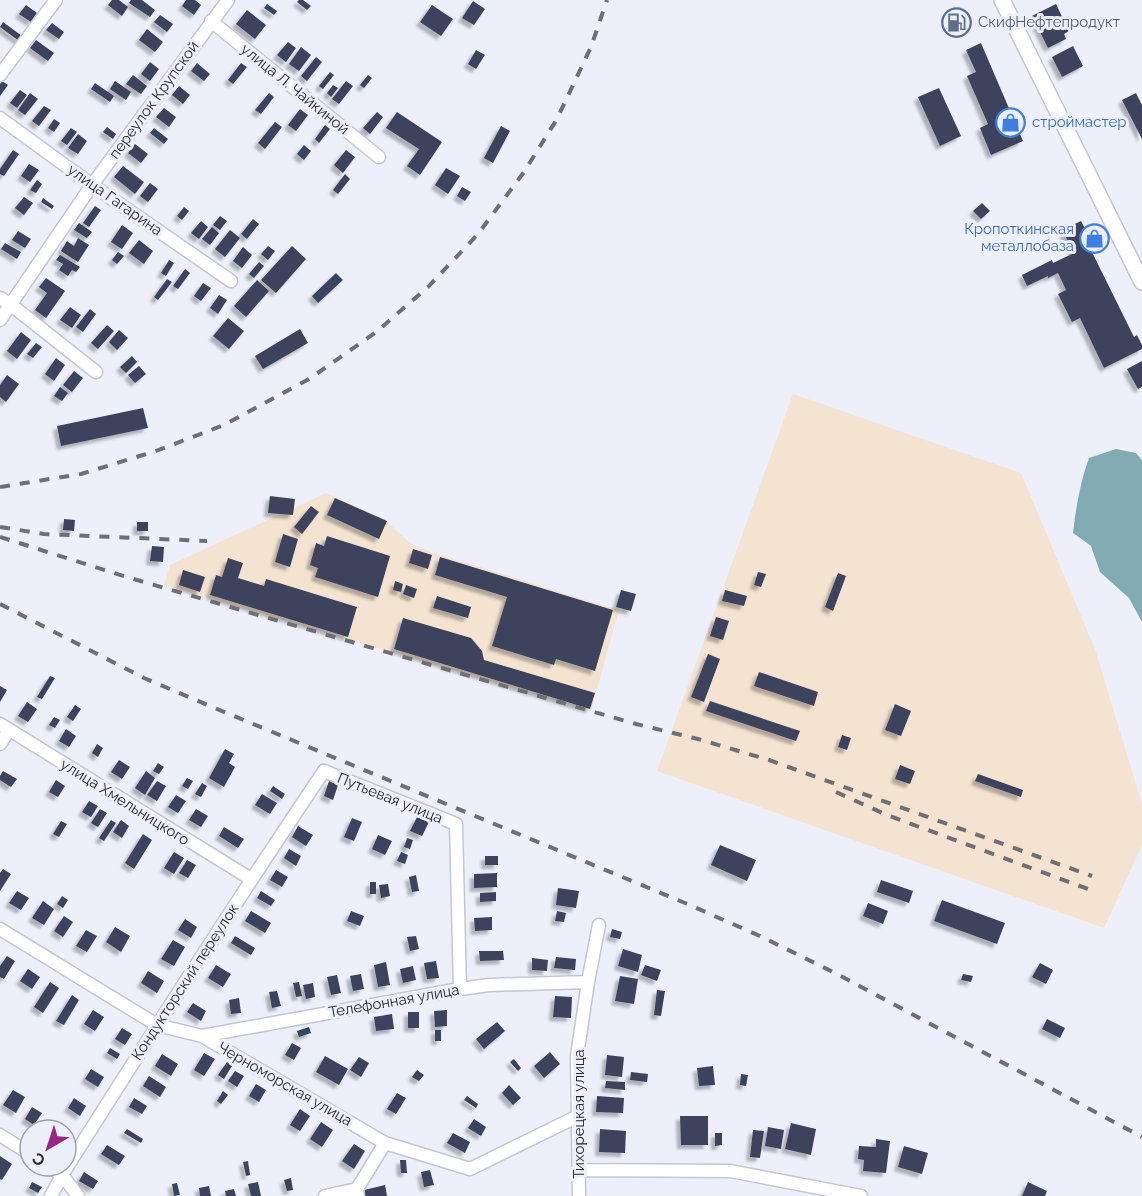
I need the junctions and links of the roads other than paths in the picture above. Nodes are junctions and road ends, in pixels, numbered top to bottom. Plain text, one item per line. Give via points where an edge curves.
1 (56, 0) edge
2 (228, 0) edge
3 (1002, 0) edge
4 (211, 21) junction
5 (0, 75) edge
6 (0, 118) edge
7 (379, 157) dead end
8 (92, 185) junction
9 (231, 281) dead end
10 (1142, 282) edge
11 (5, 301) edge
12 (0, 320) edge
13 (96, 372) dead end
14 (5, 727) edge
15 (0, 744) edge
16 (324, 771) joint
17 (251, 879) junction
18 (599, 925) dead end
19 (0, 929) edge
20 (588, 982) junction
21 (460, 989) junction
22 (157, 1025) junction
23 (202, 1036) junction
24 (578, 1116) junction
25 (0, 1135) edge
26 (385, 1143) junction
27 (18, 1146) edge
28 (78, 1150) edge
29 (579, 1170) junction
30 (60, 1178) edge
31 (64, 1178) edge
32 (357, 1193) edge
33 (51, 1196) edge
34 (78, 1196) edge
35 (325, 1196) edge
36 (579, 1196) edge
37 (861, 1196) edge

1 - 5 street
2 - 4 street, переулок Крупской
3 - 10 main road
4 - 7 street, улица Л. Чайкиной
4 - 8 street, переулок Крупской
6 - 8 street, улица Гагарина
8 - 9 street, улица Гагарина
8 - 11 street, переулок Крупской
11 - 12 street, переулок Крупской
11 - 13 street
14 - 15 street
14 - 17 street, улица Хмельницкого
16 - 17 street, Кондукторский переулок
16 - 21 street, Путьевая улица via 456,824
17 - 22 street, Кондукторский переулок
18 - 20 street, Тихорецкая улица
19 - 22 street, Черноморская улица
20 - 21 street, Телефонная улица
20 - 24 street, Тихорецкая улица via 577,1056
21 - 23 street, Телефонная улица
22 - 23 street, Черноморская улица
22 - 28 street, Кондукторский переулок
23 - 26 street, Черноморская улица
24 - 26 street, Черноморская улица via 471,1169
24 - 29 street, Тихорецкая улица
25 - 27 street
26 - 32 street
29 - 36 street, Тихорецкая улица
29 - 37 street via 730,1170
30 - 33 street, Кондукторский переулок
31 - 34 street
32 - 35 street

